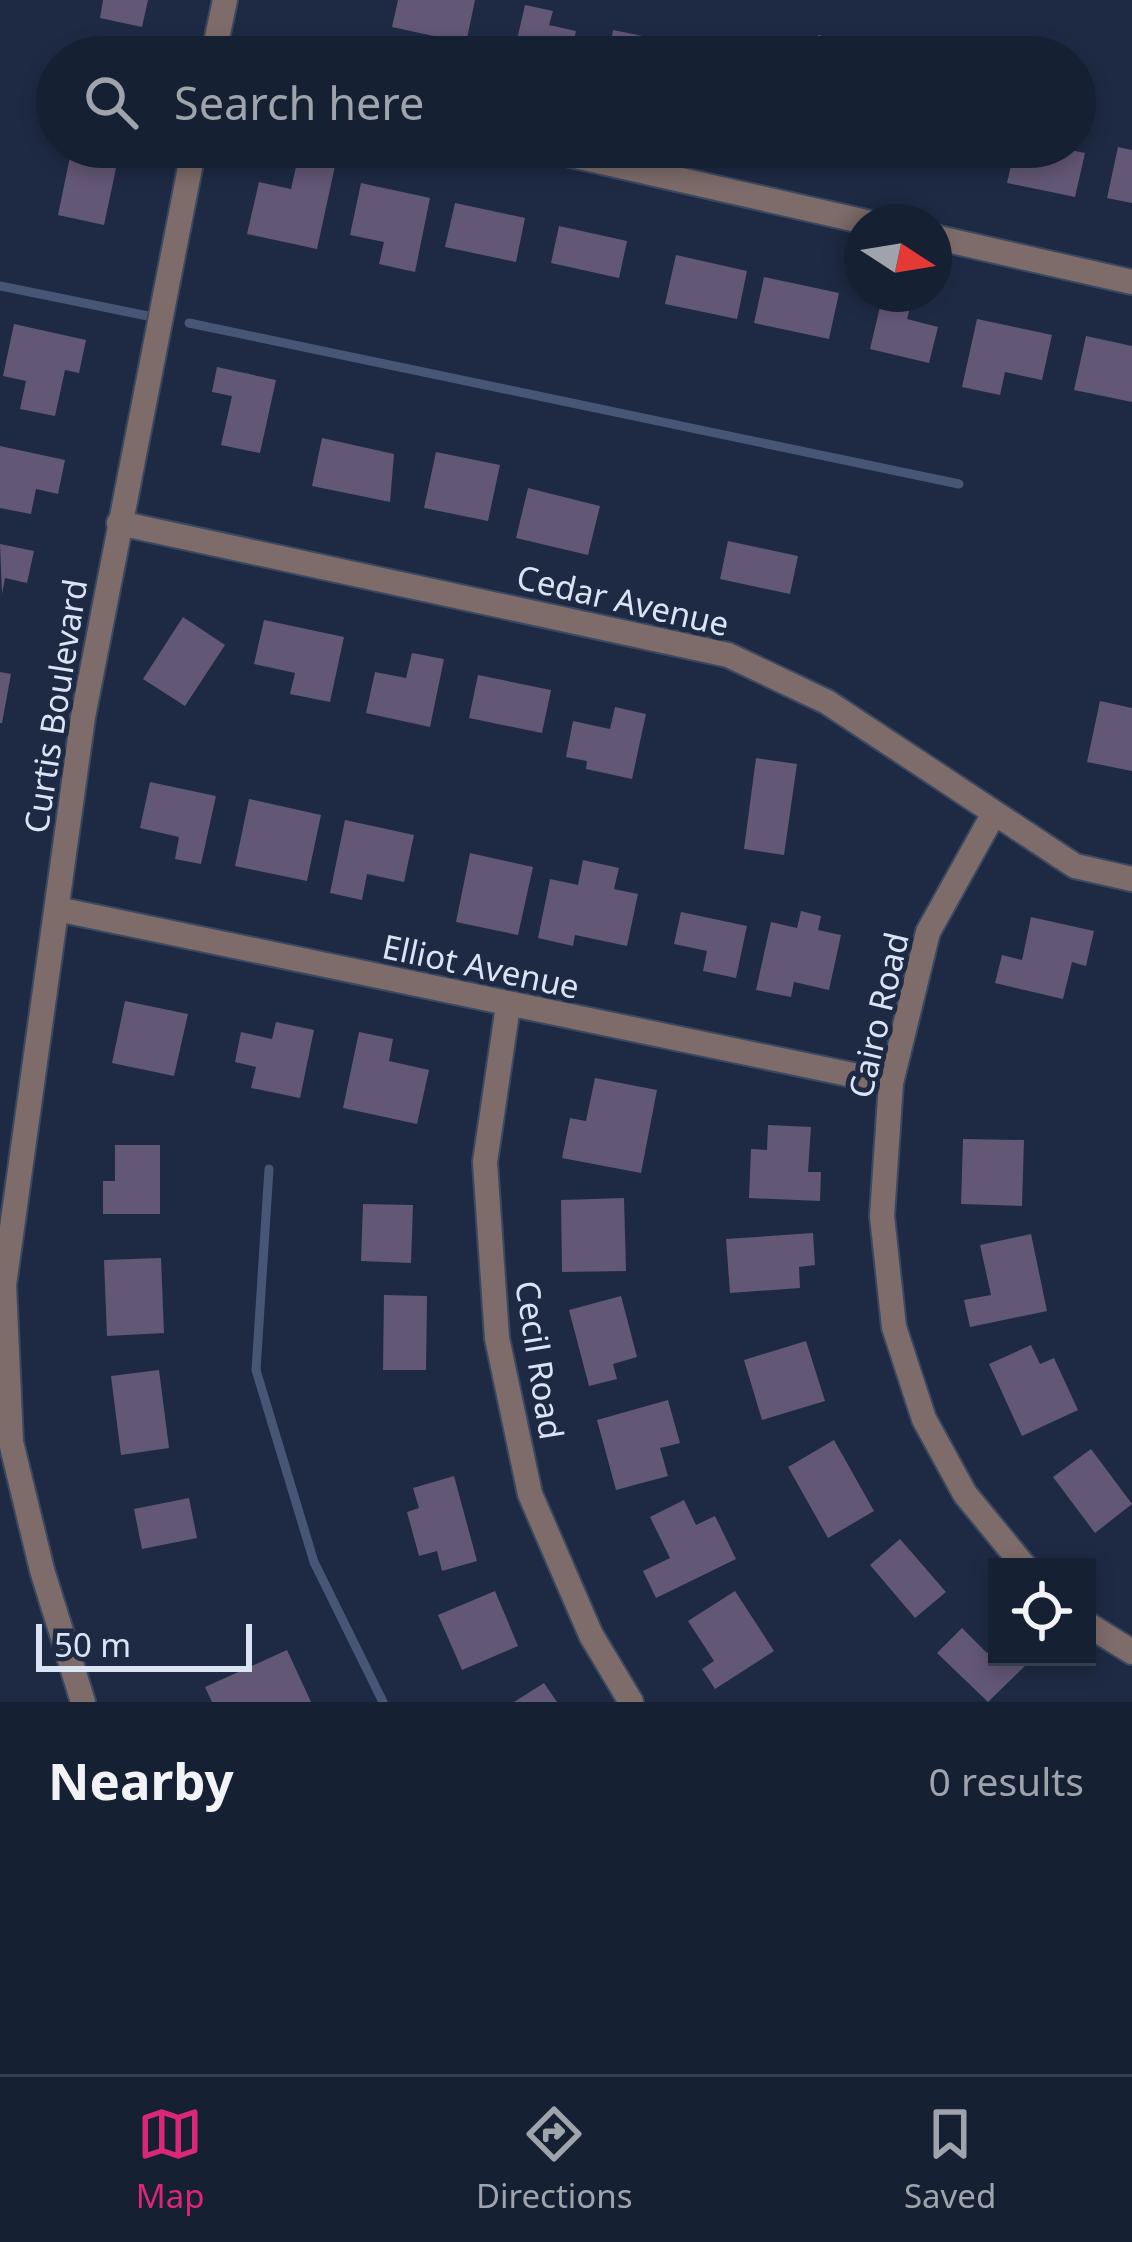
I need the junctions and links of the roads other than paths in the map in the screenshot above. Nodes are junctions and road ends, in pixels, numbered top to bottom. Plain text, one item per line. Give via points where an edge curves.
1 (225, 0) edge
2 (217, 36) edge
3 (190, 168) edge
4 (628, 168) edge
5 (844, 217) edge
6 (952, 242) edge
7 (1132, 283) edge
8 (119, 523) junction
9 (993, 815) junction
10 (1132, 878) edge
11 (57, 909) junction
12 (508, 1006) junction
13 (891, 1083) junction
14 (2, 1285) edge
15 (1018, 1558) edge
16 (1096, 1630) edge
17 (1132, 1652) edge
18 (83, 1702) edge
19 (631, 1702) edge

1 - 2 street
3 - 8 street, Curtis Boulevard
4 - 5 street
6 - 7 street
8 - 9 street, Cedar Avenue via 728,655 827,702
8 - 11 street, Curtis Boulevard
9 - 10 street, Cedar Avenue via 1075,866
9 - 13 street, Cairo Road via 928,932
11 - 12 street, Elliot Avenue
11 - 14 street, Curtis Boulevard
12 - 13 street, Elliot Avenue
12 - 19 street, Cecil Road via 485,1162 496,1338 530,1494 591,1634
13 - 15 street, Cairo Road via 882,1216 894,1327 924,1418 965,1494
14 - 18 street, Curtis Boulevard via 11,1442
16 - 17 street

